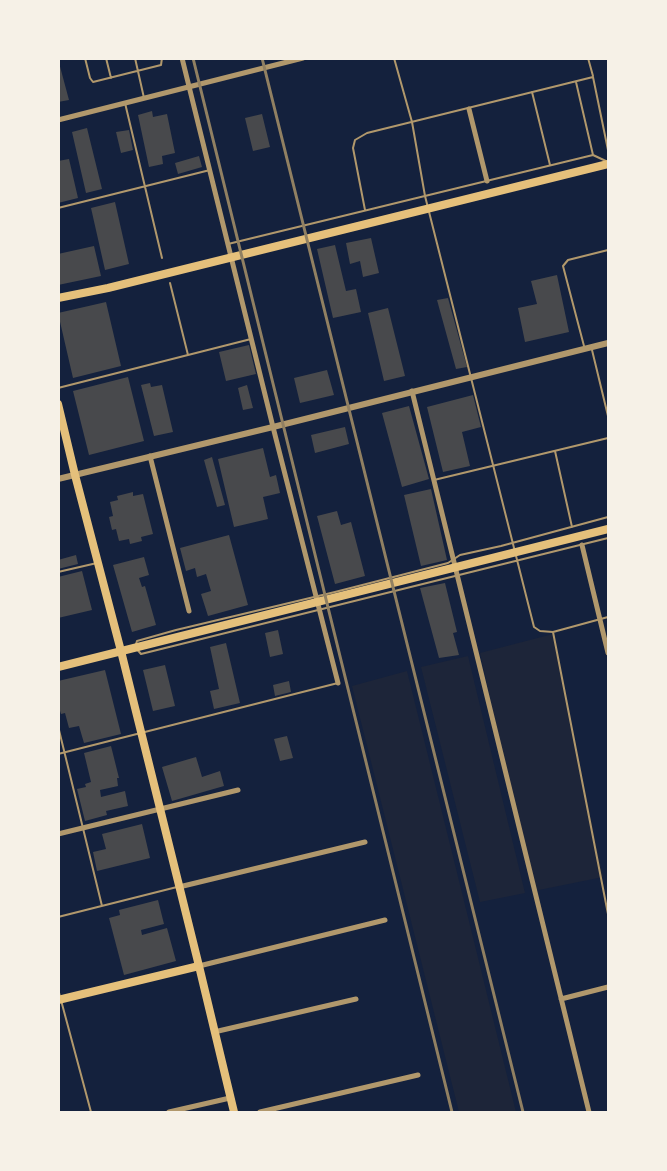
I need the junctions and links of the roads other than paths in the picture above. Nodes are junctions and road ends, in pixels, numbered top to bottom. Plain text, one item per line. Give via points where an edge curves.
1 (85, 58) edge
2 (106, 58) edge
3 (135, 58) edge
4 (162, 58) edge
5 (182, 58) edge
6 (303, 58) edge
7 (394, 58) edge
8 (588, 58) edge
9 (138, 71) junction
10 (593, 77) junction
11 (111, 78) junction
12 (576, 81) junction
13 (190, 87) junction
14 (532, 92) junction
15 (144, 98) junction
16 (125, 103) junction
17 (469, 109) junction
18 (58, 120) edge
19 (412, 122) junction
20 (609, 150) edge
21 (592, 155) junction
22 (609, 163) edge
23 (550, 165) junction
24 (210, 170) junction
25 (487, 181) junction
26 (145, 187) junction
27 (425, 196) junction
28 (58, 208) edge
29 (365, 210) junction
30 (228, 244) junction
31 (609, 250) edge
32 (162, 258) dead end
33 (170, 284) dead end
34 (58, 298) edge
35 (251, 339) junction
36 (609, 343) edge
37 (588, 348) junction
38 (188, 355) junction
39 (471, 377) junction
40 (58, 388) edge
41 (412, 391) junction
42 (58, 404) edge
43 (609, 416) edge
44 (273, 427) junction
45 (609, 438) edge
46 (555, 451) junction
47 (150, 456) junction
48 (494, 467) junction
49 (75, 475) junction
50 (58, 479) edge
51 (434, 480) junction
52 (609, 517) edge
53 (572, 527) junction
54 (609, 529) edge
55 (609, 538) edge
56 (513, 543) junction
57 (582, 545) junction
58 (453, 559) junction
59 (517, 561) junction
60 (97, 563) junction
61 (58, 572) edge
62 (458, 576) junction
63 (316, 597) junction
64 (320, 610) junction
65 (189, 611) dead end
66 (609, 617) edge
67 (600, 619) junction
68 (553, 632) junction
69 (135, 647) junction
70 (121, 651) junction
71 (609, 653) edge
72 (58, 667) edge
73 (338, 683) joint
74 (58, 726) edge
75 (140, 732) junction
76 (65, 752) junction
77 (58, 753) edge
78 (238, 789) dead end
79 (159, 809) junction
80 (83, 828) junction
81 (58, 834) edge
82 (365, 842) dead end
83 (179, 887) junction
84 (102, 906) junction
85 (609, 914) edge
86 (58, 917) edge
87 (385, 920) dead end
88 (199, 966) junction
89 (609, 987) edge
90 (58, 989) edge
91 (356, 999) dead end
92 (561, 999) junction
93 (60, 1000) edge
94 (214, 1032) junction
95 (418, 1075) dead end
96 (230, 1098) junction
97 (91, 1113) edge
98 (169, 1113) edge
99 (234, 1113) edge
100 (260, 1113) edge
101 (589, 1113) edge

1 - 11 lane via 93,82
2 - 11 lane
3 - 9 lane
4 - 9 lane via 160,65
5 - 13 street
6 - 13 street
7 - 19 lane
8 - 10 lane
9 - 11 lane
9 - 15 lane
10 - 12 lane
10 - 20 lane
12 - 14 lane
12 - 21 lane
13 - 15 street
13 - 24 street
14 - 17 lane
14 - 23 lane
15 - 16 street
16 - 18 street
16 - 26 lane
17 - 19 lane
17 - 25 street
19 - 27 lane
19 - 29 lane via 366,133 355,140 353,148
21 - 22 lane
21 - 23 lane
22 - 34 main road
23 - 25 lane
24 - 26 lane
24 - 30 street
25 - 27 lane
26 - 28 lane
26 - 32 lane
27 - 29 lane
27 - 39 lane
29 - 30 lane
30 - 35 street
31 - 37 lane via 568,260 563,266
33 - 38 lane
35 - 38 lane
35 - 44 street
36 - 37 street
37 - 39 street
37 - 43 lane
38 - 40 lane
39 - 41 street
39 - 48 lane
41 - 44 street
41 - 51 street
42 - 49 main road
44 - 47 street
44 - 63 street
45 - 46 lane
46 - 48 lane
46 - 53 lane
47 - 49 street
47 - 65 street
48 - 51 lane
48 - 56 lane
49 - 50 street
49 - 60 main road
51 - 58 street
52 - 53 lane
53 - 56 lane
54 - 69 main road
55 - 57 lane
56 - 58 lane
56 - 59 lane
57 - 59 lane
57 - 67 street
58 - 62 street
58 - 63 lane
59 - 62 lane
59 - 68 lane via 534,627
60 - 61 lane
60 - 70 main road
62 - 64 lane
62 - 92 street
63 - 64 street
63 - 69 lane via 136,640
64 - 69 lane via 141,654
64 - 73 street
66 - 67 lane
67 - 68 lane
67 - 71 street
68 - 85 lane
69 - 70 main road
70 - 72 main road
70 - 75 main road
73 - 75 lane
74 - 76 lane
75 - 76 lane
75 - 79 main road
76 - 77 lane
76 - 80 lane
78 - 79 street
79 - 80 street
79 - 83 main road
80 - 81 street
80 - 84 lane
82 - 83 street
83 - 84 lane
83 - 88 main road
84 - 86 lane
87 - 88 street
88 - 93 main road
88 - 94 main road
89 - 92 street
90 - 93 lane
91 - 94 street
92 - 101 street
93 - 97 lane
94 - 96 main road
95 - 100 street
96 - 98 street
96 - 99 main road

